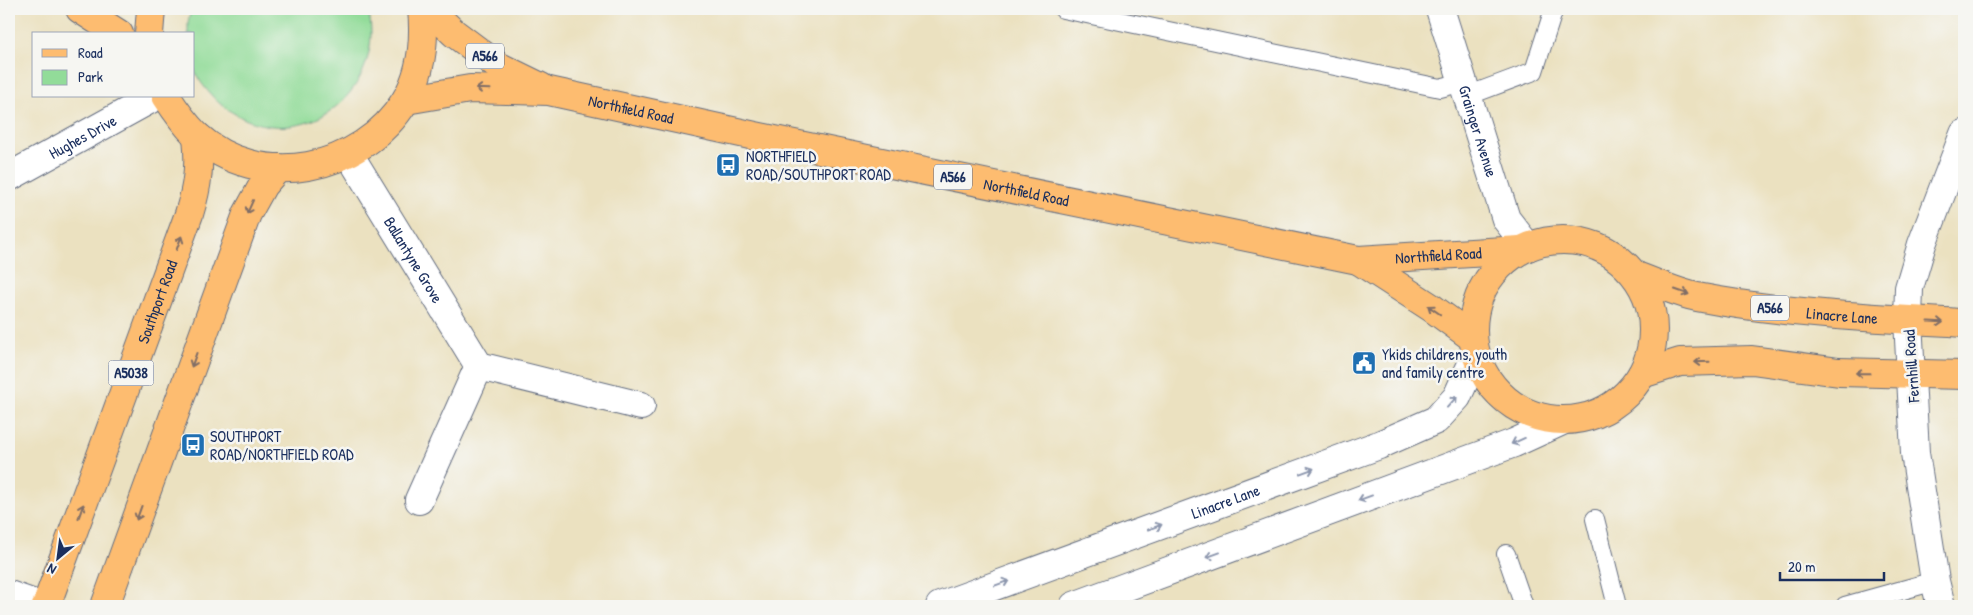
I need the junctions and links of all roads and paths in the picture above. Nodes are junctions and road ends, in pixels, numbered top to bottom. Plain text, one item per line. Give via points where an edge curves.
1 (80, 9) edge
2 (151, 9) edge
3 (422, 9) edge
4 (429, 9) edge
5 (1063, 9) edge
6 (1440, 9) edge
7 (1554, 9) edge
8 (117, 32) edge
9 (149, 32) edge
10 (1465, 89) junction
11 (549, 91) junction
12 (152, 98) edge
13 (167, 98) edge
14 (406, 100) junction
15 (1964, 134) edge
16 (197, 136) junction
17 (349, 154) junction
18 (278, 168) junction
19 (9, 177) edge
20 (1524, 249) junction
21 (1358, 260) junction
22 (1636, 276) junction
23 (1908, 320) junction
24 (1964, 323) edge
25 (1475, 347) junction
26 (479, 366) junction
27 (1642, 374) junction
28 (1912, 374) junction
29 (1964, 376) edge
30 (641, 406) dead end
31 (1562, 420) junction
32 (419, 500) dead end
33 (1595, 519) dead end
34 (1506, 554) dead end
35 (1938, 594) edge
36 (9, 595) edge
37 (40, 606) edge
38 (46, 606) edge
39 (105, 606) edge
40 (940, 606) edge
41 (1074, 606) edge
42 (1524, 606) edge
43 (1617, 606) edge
44 (1845, 606) edge

1 - 8 main road
2 - 9 main road
3 - 14 main road via 424,34 419,68
4 - 11 main road, Northfield Road / A566 via 454,33 498,66
5 - 10 lane via 1440,88
6 - 10 street, Grainger Avenue
7 - 10 lane via 1534,71
10 - 20 street, Grainger Avenue via 1506,220
11 -> 14 main road, Northfield Road / A566 via 470,89
11 - 21 main road, Northfield Road / A566
12 - 19 street, Hughes Drive
13 - 16 main road via 178,116
14 - 17 main road via 390,121
15 - 23 street, Fernhill Road via 1922,244 1909,288
16 - 18 main road via 235,158
38 -> 16 main road, Southport Road / A5038 via 190,214 200,161
17 - 18 main road via 302,168
17 - 26 street, Ballantyne Grove
18 -> 39 main road via 263,185 247,214
20 - 21 main road, Northfield Road / A566
20 - 22 main road via 1538,243 1564,240 1591,244 1619,259
20 - 25 main road via 1505,260 1483,287 1472,327
25 -> 21 main road, Northfield Road / A566 via 1432,308
22 -> 23 main road, Linacre Lane / A566 via 1695,296 1789,311
22 - 27 main road via 1647,298 1654,330 1651,352
23 -> 24 main road, Linacre Lane / A566
23 - 28 street, Fernhill Road
25 - 31 main road via 1490,383 1515,407 1540,418
40 -> 25 street, Linacre Lane via 1379,445 1436,420 1457,397
26 - 30 street
26 - 32 street
28 -> 27 main road via 1840,372 1752,360 1680,362
27 - 31 main road via 1628,393 1609,408 1581,419
28 - 29 main road
28 - 35 street, Fernhill Road via 1916,453
31 -> 41 street via 1505,447
33 - 43 lane
34 - 42 lane
35 - 44 lane
36 - 37 street

